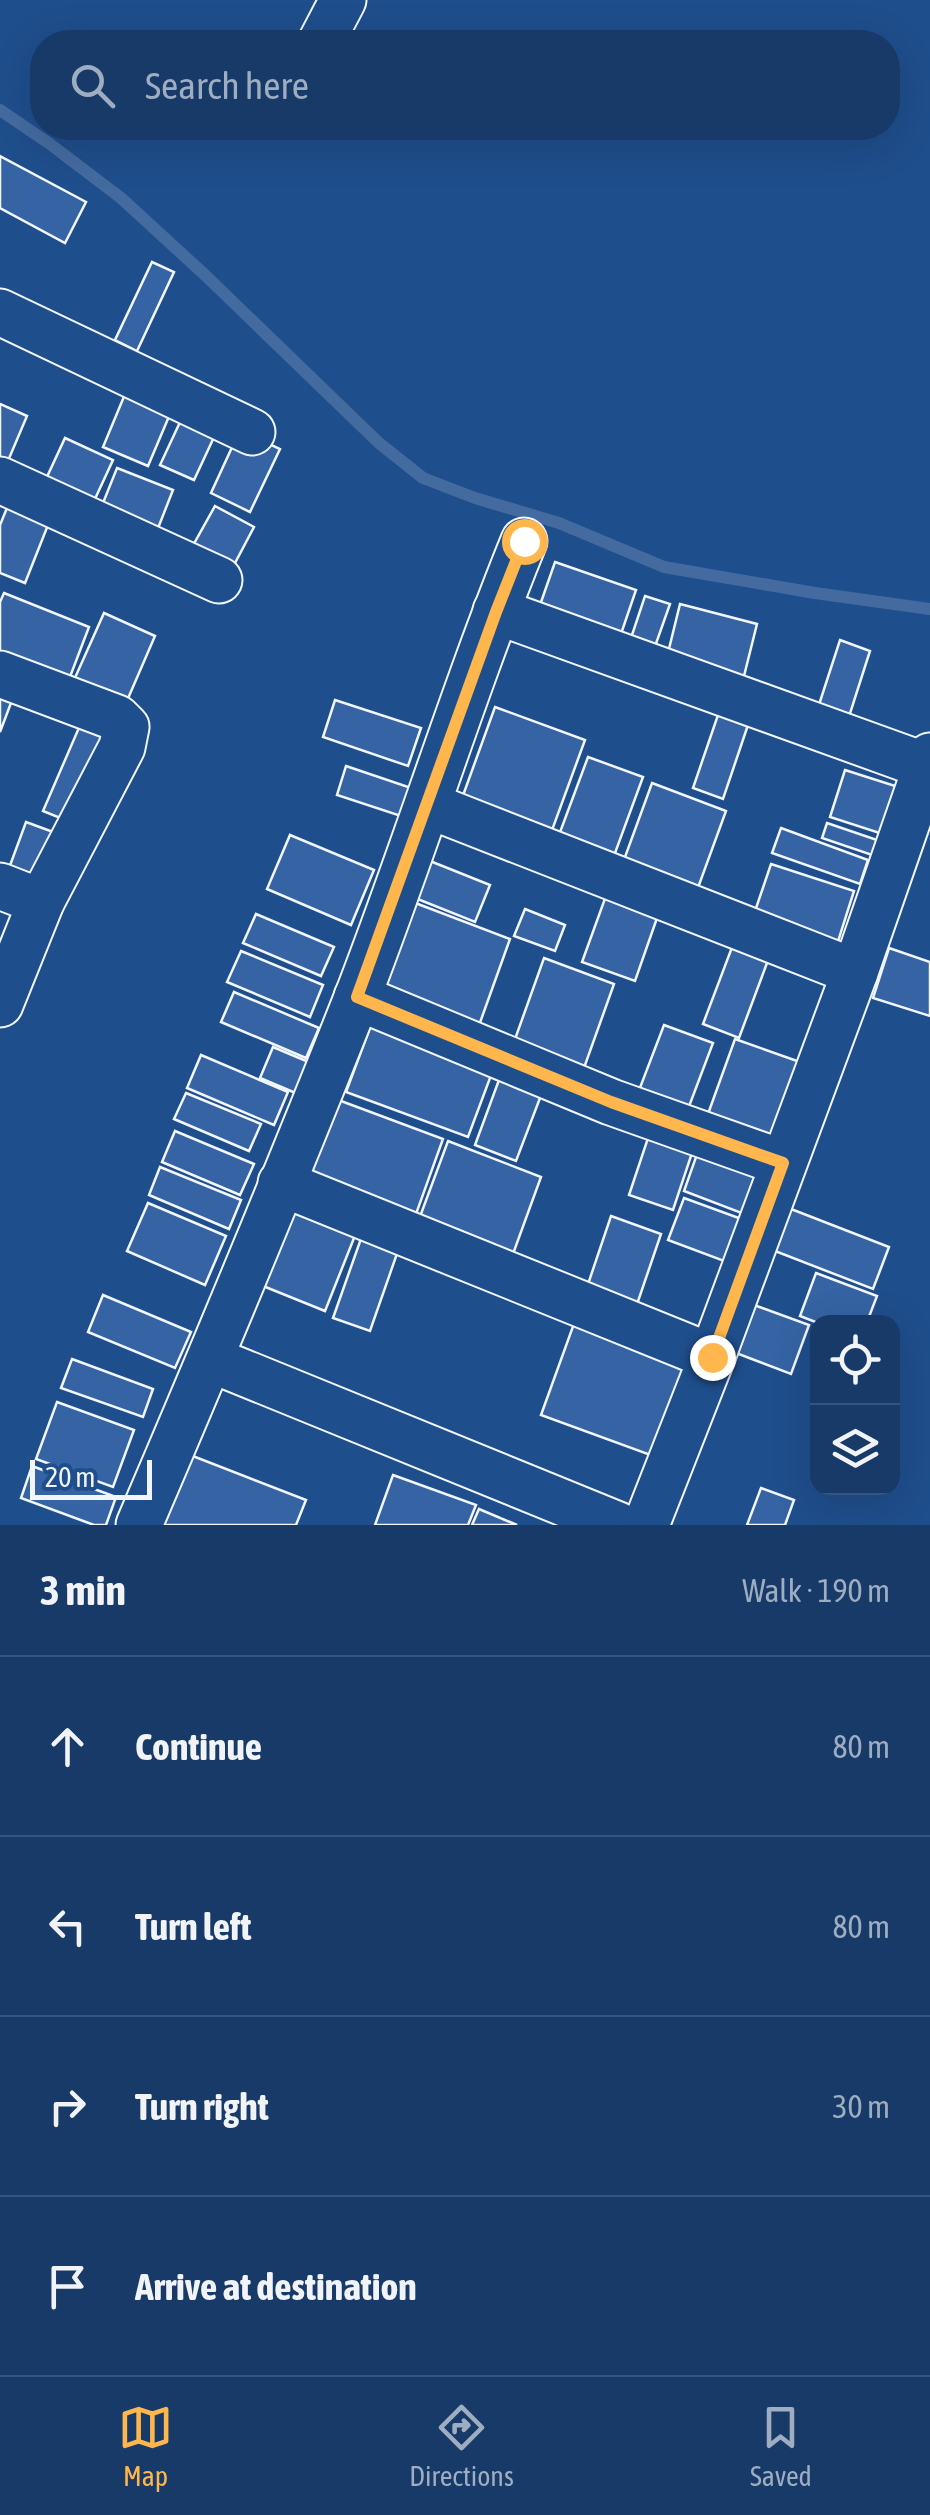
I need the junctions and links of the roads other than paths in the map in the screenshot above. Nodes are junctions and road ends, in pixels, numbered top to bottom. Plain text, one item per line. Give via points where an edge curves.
1 (344, 0) edge
2 (328, 30) edge
3 (0, 312) edge
4 (252, 432) dead end
5 (0, 480) edge
6 (524, 541) dead end
7 (220, 580) dead end
8 (496, 612) junction
9 (0, 674) edge
10 (928, 761) edge
11 (428, 805) junction
12 (20, 894) edge
13 (854, 972) junction
14 (357, 997) junction
15 (0, 1004) edge
16 (783, 1163) junction
17 (281, 1183) junction
18 (712, 1357) junction
19 (210, 1359) junction
20 (140, 1525) edge
21 (618, 1525) edge
22 (646, 1525) edge

1 - 2 street
3 - 4 street
5 - 7 street
6 - 8 street
8 - 10 street
8 - 11 street
9 - 12 street via 117,718 126,728 122,747
10 - 13 street
11 - 13 street
11 - 14 street
12 - 15 street
13 - 16 street
14 - 16 street via 611,1102
14 - 17 street
16 - 18 street
17 - 18 street
17 - 19 street
18 - 22 street
19 - 20 street
19 - 21 street

